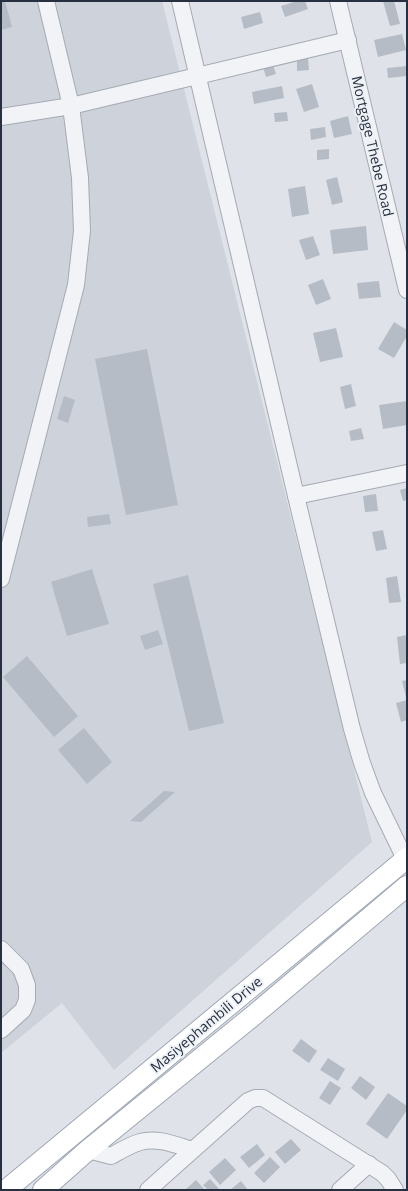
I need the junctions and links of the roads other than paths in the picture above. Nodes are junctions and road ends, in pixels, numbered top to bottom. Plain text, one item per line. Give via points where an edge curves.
1 (46, 1) edge
2 (180, 1) edge
3 (338, 1) edge
4 (348, 40) junction
5 (197, 75) junction
6 (71, 106) junction
7 (1, 117) edge
8 (407, 290) edge
9 (407, 473) edge
10 (296, 496) junction
11 (1, 579) edge
12 (406, 860) edge
13 (407, 886) edge
14 (1, 949) edge
15 (1, 1030) edge
16 (88, 1150) junction
17 (192, 1150) junction
18 (369, 1164) junction
19 (6, 1190) edge
20 (43, 1190) edge
21 (148, 1190) edge
22 (340, 1190) edge
23 (395, 1190) edge

1 - 6 street
2 - 5 street
3 - 4 street, Mortgage Thebe Road
4 - 5 street
4 - 8 street, Mortgage Thebe Road
5 - 6 street
5 - 10 street
6 - 7 street
6 - 11 street via 80,178 82,231 76,285
9 - 10 street
10 - 12 street via 362,763 373,793
12 - 19 main road, Masiyephambili Drive
13 - 16 main road, Masiyephambili Drive
14 - 15 street via 21,969 27,985 27,1000 23,1010
16 - 17 street via 111,1156 134,1144 149,1141
16 - 20 main road, Masiyephambili Drive
17 - 18 street via 248,1101 263,1098
17 - 21 street
18 - 22 street
18 - 23 street via 388,1179

